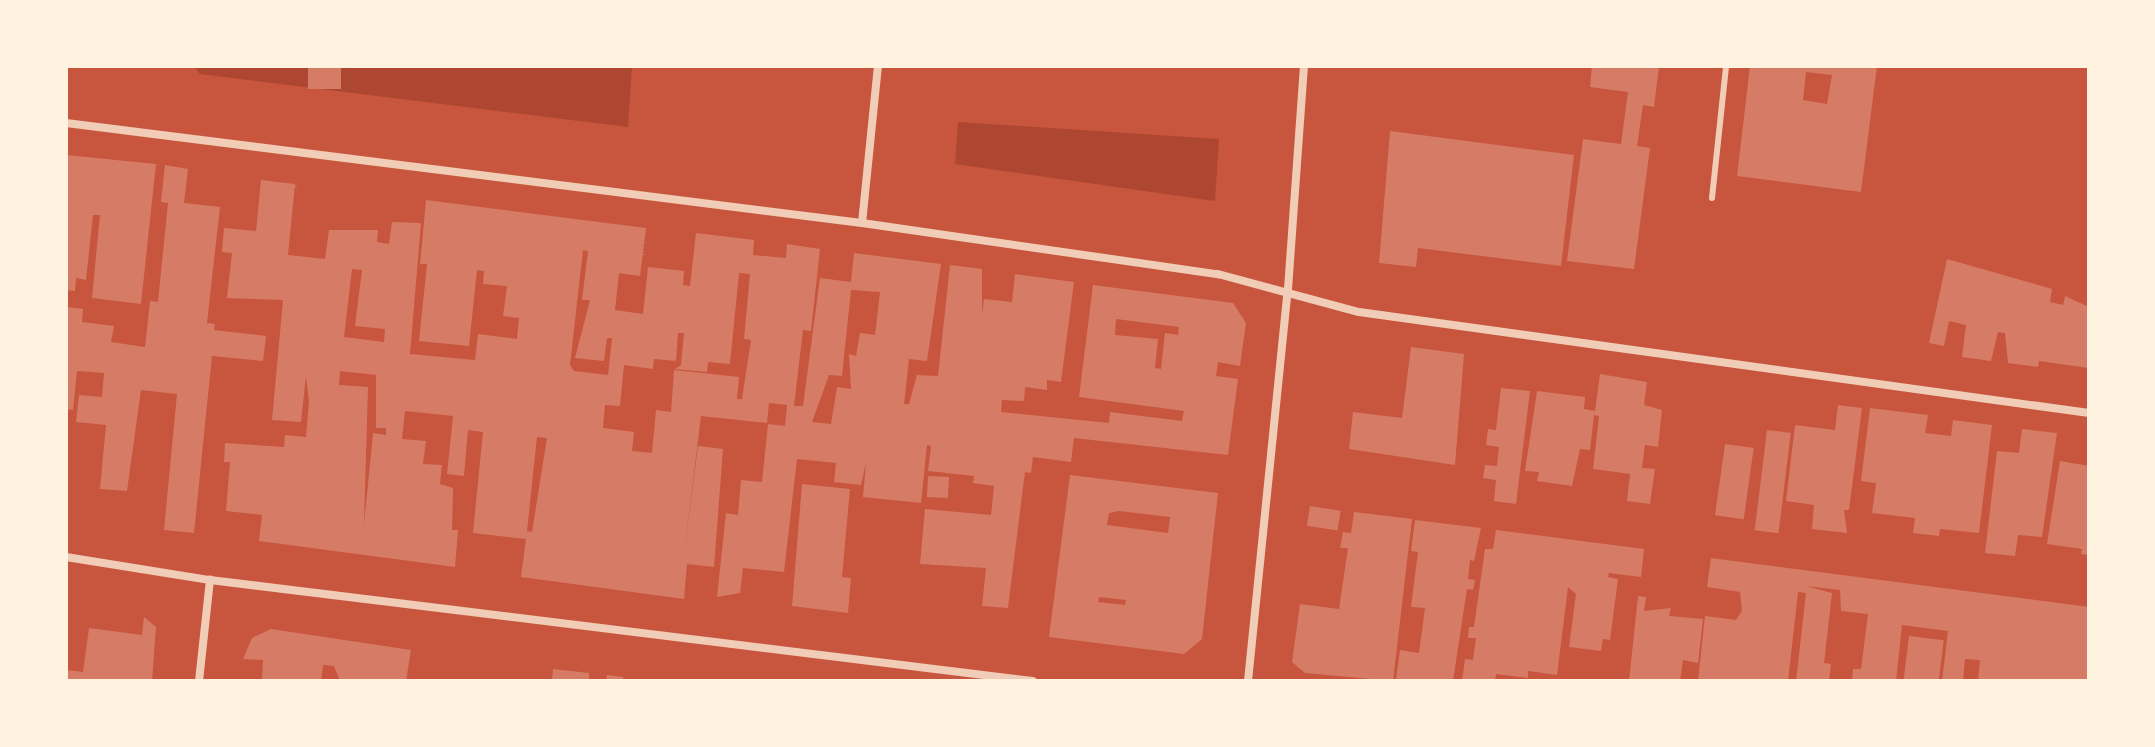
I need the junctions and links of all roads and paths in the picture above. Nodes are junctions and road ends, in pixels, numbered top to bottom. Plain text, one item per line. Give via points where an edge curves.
1 (878, 66) edge
2 (1304, 66) edge
3 (1726, 66) edge
4 (66, 123) edge
5 (1712, 198) dead end
6 (862, 223) junction
7 (1288, 289) junction
8 (2089, 413) edge
9 (66, 557) edge
10 (210, 580) junction
11 (199, 681) edge
12 (1033, 681) edge
13 (1248, 681) edge

1 - 6 street
2 - 7 street
3 - 5 lane
4 - 6 street
6 - 7 street via 1218,274
7 - 8 street via 1359,312
7 - 13 street
9 - 10 street
10 - 11 street
10 - 12 street

